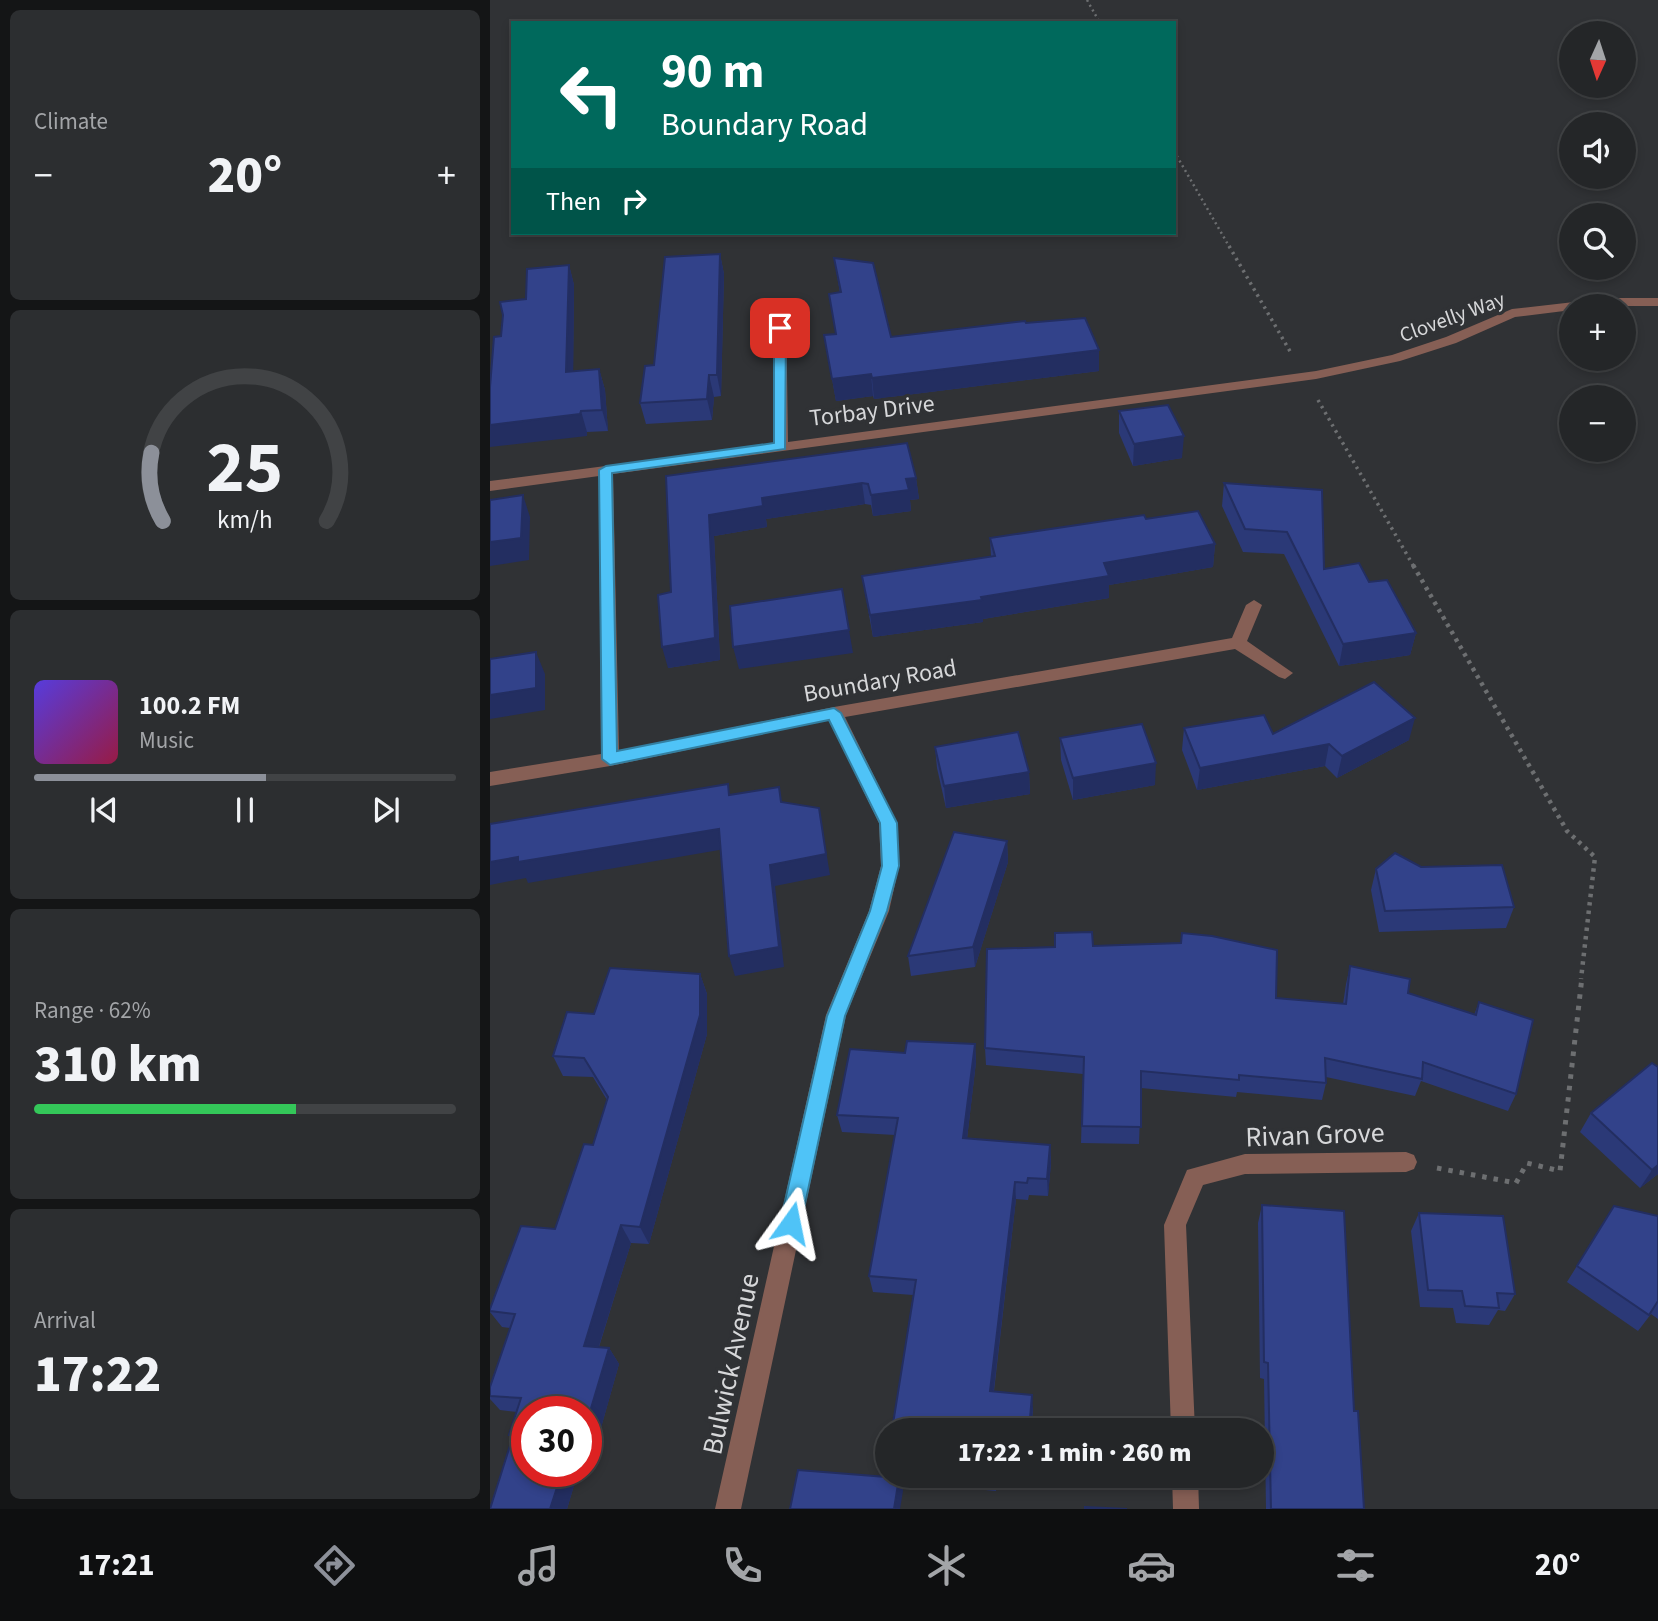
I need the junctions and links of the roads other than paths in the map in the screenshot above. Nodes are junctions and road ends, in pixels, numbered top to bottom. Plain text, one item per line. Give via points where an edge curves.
1 (1658, 302) edge
2 (780, 304) dead end
3 (1261, 384) joint
4 (780, 446) junction
5 (606, 470) junction
6 (490, 486) edge
7 (1254, 605) dead end
8 (1238, 643) junction
9 (1284, 673) dead end
10 (834, 713) junction
11 (610, 759) junction
12 (490, 779) edge
13 (1406, 1161) road end
14 (1183, 1418) edge
15 (1185, 1488) edge
16 (728, 1509) edge
17 (1186, 1509) edge

1 - 3 street, Clovelly Way via 1609,302 1512,313 1395,358
2 - 4 street
3 - 4 street, Torbay Drive
4 - 5 street, Torbay Drive
5 - 6 street, Torbay Drive
5 - 11 street
7 - 8 street
8 - 9 street
8 - 10 street, Boundary Road
10 - 11 street, Boundary Road
10 - 16 street, Bulwick Avenue via 888,823 890,866 878,911 836,1016
11 - 12 street, Boundary Road
13 - 14 street, Rivan Grove via 1245,1164 1195,1177 1175,1224
15 - 17 street

